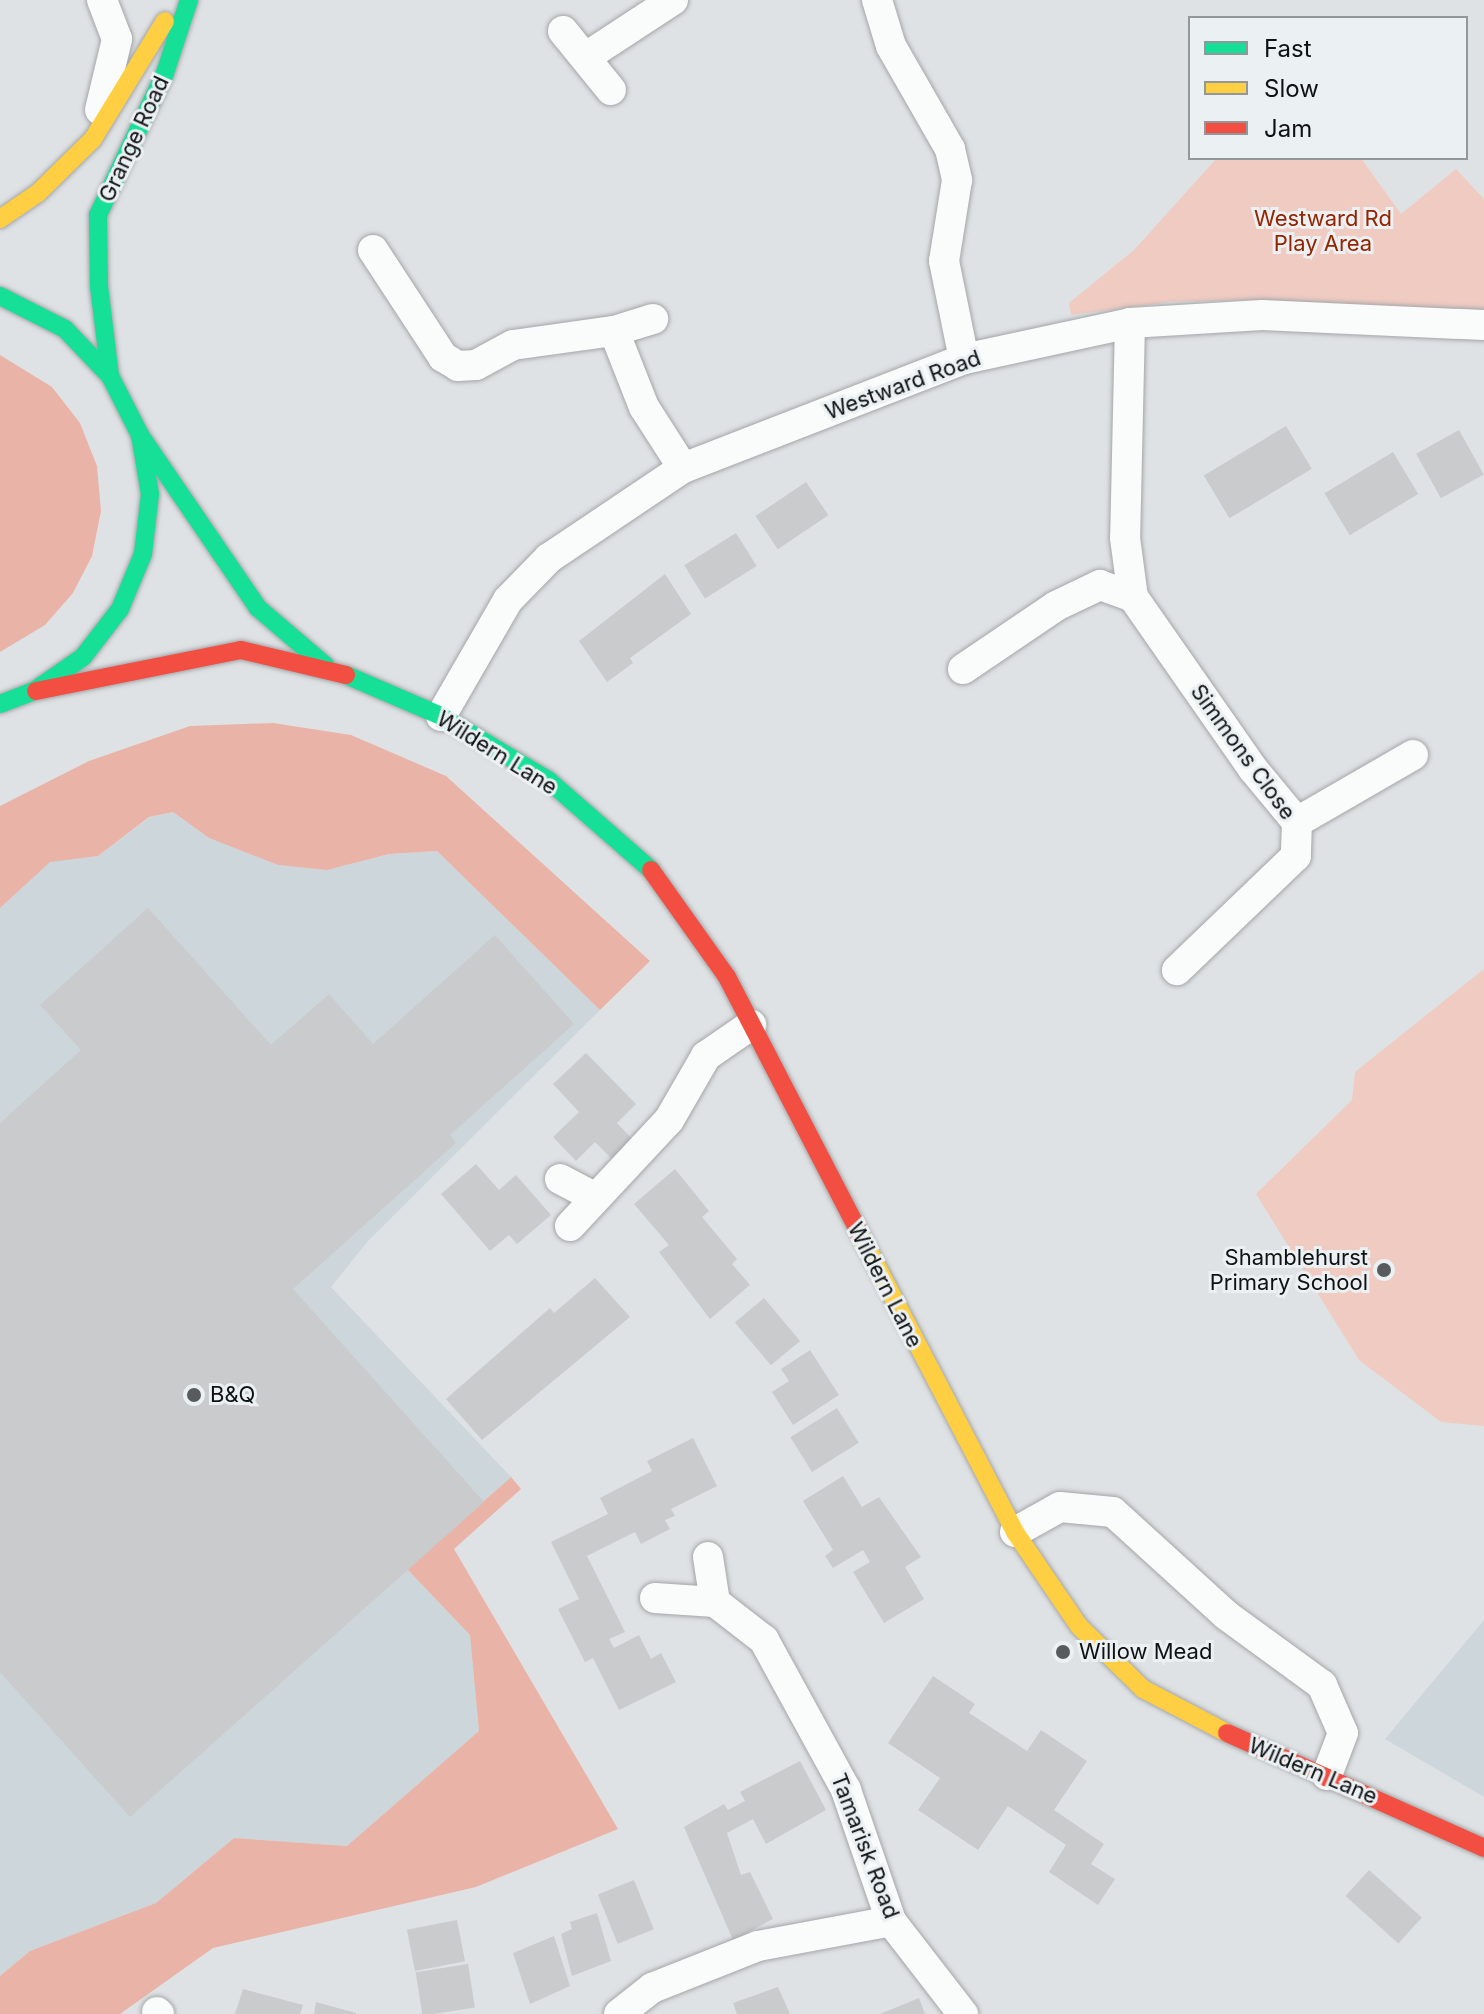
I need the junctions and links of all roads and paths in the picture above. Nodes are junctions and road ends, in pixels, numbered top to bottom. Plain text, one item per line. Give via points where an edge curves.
1 (102, 0) edge
2 (179, 0) edge
3 (189, 0) edge
4 (673, 0) edge
5 (877, 0) edge
6 (563, 31) dead end
7 (586, 57) junction
8 (611, 90) dead end
9 (93, 139) junction
10 (0, 219) edge
11 (373, 250) dead end
12 (0, 296) edge
13 (653, 319) dead end
14 (1130, 323) junction
15 (1484, 325) edge
16 (614, 331) junction
17 (964, 359) junction
18 (110, 376) junction
19 (140, 435) junction
20 (683, 468) junction
21 (1133, 597) junction
22 (330, 669) junction
23 (963, 669) dead end
24 (34, 691) junction
25 (0, 704) edge
26 (441, 716) junction
27 (1413, 755) dead end
28 (1297, 822) junction
29 (1177, 970) dead end
30 (751, 1025) junction
31 (560, 1179) dead end
32 (594, 1197) junction
33 (570, 1226) dead end
34 (1015, 1532) junction
35 (708, 1557) dead end
36 (655, 1598) dead end
37 (715, 1602) junction
38 (1327, 1775) junction
39 (1484, 1848) edge
40 (891, 1921) junction
41 (619, 2014) edge
42 (963, 2014) edge

1 - 9 street via 117,39
2 - 9 street, Grange Road
3 - 18 street, Grange Road via 165,73 98,215 99,287
4 - 7 street
5 - 17 street via 891,46 950,149 957,180 944,261
6 - 7 street
7 - 8 street
9 - 10 street, Grange Road via 38,193
11 - 16 street via 443,357 458,366 476,365 513,345
12 - 18 street via 65,329
13 - 16 street
14 - 15 street, Westward Road via 1262,315
14 - 17 street, Westward Road
14 - 21 street, Simmons Close via 1125,538
16 - 20 street via 644,407
17 - 20 street, Westward Road
18 - 19 street
19 - 22 street, Wildern Lane via 258,608
19 - 24 street via 150,494 143,554 120,609 83,657
20 - 26 street, Westward Road via 534,568 508,600
21 - 23 street via 1100,585 1056,606
21 - 28 street, Simmons Close via 1253,769
22 - 24 street, Wildern Lane via 241,650
22 - 26 street, Wildern Lane
24 - 25 street
26 - 30 street, Wildern Lane via 548,780 650,868 727,977
27 - 28 street
28 - 29 street, Simmons Close via 1296,856
30 - 32 street via 706,1056 669,1120 634,1163
30 - 34 street, Wildern Lane
31 - 32 street
32 - 33 street
34 - 38 street, Wildern Lane via 1079,1626 1143,1689 1237,1738
34 - 38 street via 1060,1507 1113,1512 1226,1615 1322,1685 1343,1733
35 - 37 street
36 - 37 street
37 - 40 street, Tamarisk Road via 764,1640 803,1706 846,1790
38 - 39 street, Wildern Lane
40 - 41 street via 758,1946 652,1988
40 - 42 street, Tamarisk Road

